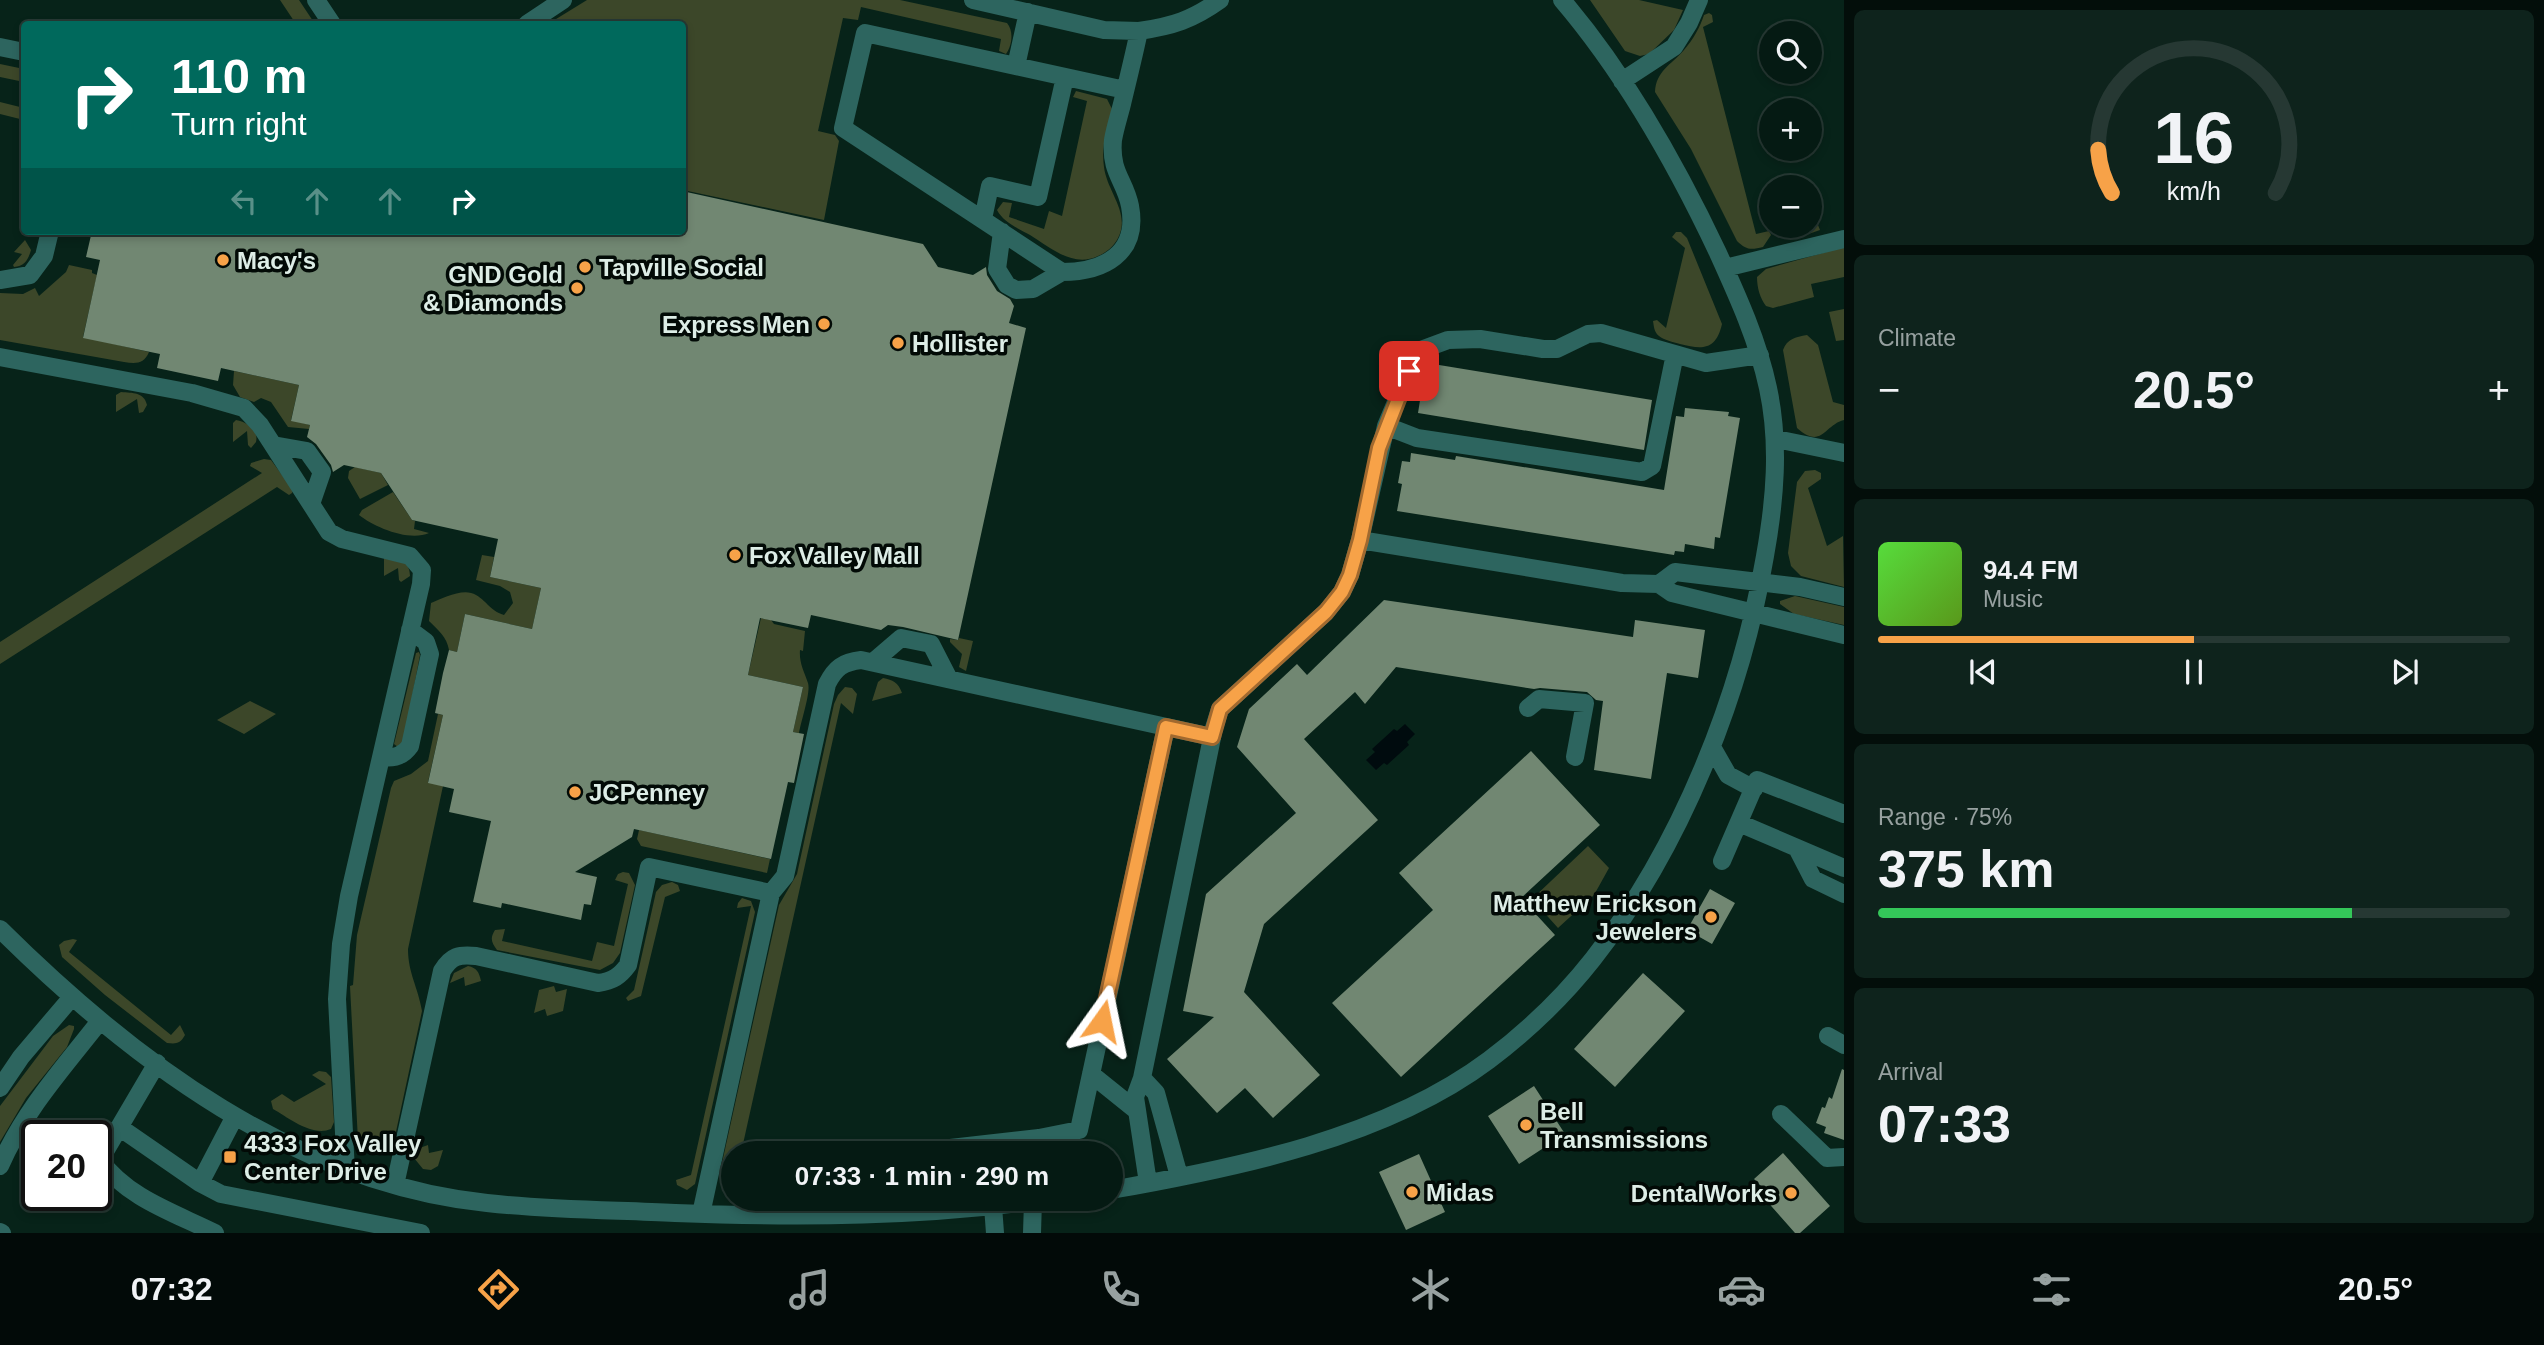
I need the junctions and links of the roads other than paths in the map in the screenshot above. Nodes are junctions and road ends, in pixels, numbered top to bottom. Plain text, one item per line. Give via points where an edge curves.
1 (316, 0) edge
2 (563, 0) edge
3 (972, 0) edge
4 (1220, 0) edge
5 (1562, 0) edge
6 (1699, 0) edge
7 (1028, 12) junction
8 (330, 21) edge
9 (532, 21) edge
10 (1139, 31) junction
11 (0, 47) edge
12 (21, 51) edge
13 (1016, 66) junction
14 (1065, 77) junction
15 (1622, 80) junction
16 (1125, 90) junction
17 (983, 219) junction
18 (1002, 232) junction
19 (49, 235) edge
20 (1844, 239) edge
21 (1725, 268) junction
22 (1062, 272) junction
23 (0, 280) edge
24 (1675, 354) junction
25 (1760, 355) junction
26 (0, 357) edge
27 (1386, 426) junction
28 (1776, 439) junction
29 (272, 445) junction
30 (1844, 453) edge
31 (311, 504) junction
32 (1360, 540) junction
33 (1761, 583) junction
34 (1659, 584) junction
35 (1844, 597) edge
36 (1755, 613) junction
37 (410, 630) junction
38 (1844, 635) edge
39 (873, 662) junction
40 (949, 679) junction
41 (1528, 708) dead end
42 (1166, 727) junction
43 (1212, 737) junction
44 (1712, 747) junction
45 (381, 757) junction
46 (1576, 757) dead end
47 (1754, 789) junction
48 (1844, 814) edge
49 (1739, 822) junction
50 (1797, 848) junction
51 (1723, 861) dead end
52 (1844, 869) edge
53 (771, 893) junction
54 (1844, 894) edge
55 (0, 929) edge
56 (72, 997) junction
57 (100, 1021) junction
58 (157, 1063) junction
59 (1091, 1074) junction
60 (1142, 1078) junction
61 (0, 1088) edge
62 (1137, 1111) junction
63 (1781, 1114) dead end
64 (235, 1116) junction
65 (119, 1126) junction
66 (1011, 1141) edge
67 (1844, 1157) edge
68 (0, 1166) edge
69 (346, 1171) junction
70 (1179, 1176) junction
71 (200, 1183) junction
72 (1148, 1183) junction
73 (395, 1185) junction
74 (1123, 1188) edge
75 (946, 1211) edge
76 (993, 1211) edge
77 (1039, 1211) edge
78 (701, 1214) junction
79 (215, 1233) edge
80 (421, 1233) edge
81 (995, 1233) edge
82 (1032, 1233) edge

1 - 8 street
2 - 9 street
3 - 7 street
4 - 10 street via 1197,16
5 - 15 street
6 - 15 street via 1674,47
7 - 10 street via 1104,30
7 - 13 street
10 - 16 street
11 - 12 street
13 - 14 street
13 - 17 street via 865,33 843,128
14 - 16 street
14 - 17 street via 1038,197 990,186
15 - 21 street via 1689,193
16 - 22 street via 1113,140 1114,169 1130,205 1131,227 1124,247 1107,265
17 - 18 street
18 - 22 street
18 - 22 street via 997,269 1007,285 1016,290 1032,289
19 - 23 street via 44,256 30,275
20 - 21 street
21 - 25 street
24 - 25 street via 1706,363
24 - 27 street via 1601,333 1588,334 1558,349 1480,339 1448,340 1422,350
24 - 27 street via 1652,466 1642,472 1417,438
25 - 28 street
26 - 29 street via 192,393 244,408
27 - 32 street
28 - 30 street
28 - 33 street via 1772,515
29 - 31 street
29 - 31 street via 307,451 322,472
31 - 37 street via 330,532 410,556 422,570
32 - 34 street via 1622,583
32 - 43 street via 1342,592 1220,709
33 - 34 street via 1675,572
33 - 35 street
33 - 36 street
34 - 36 street via 1672,593
36 - 38 street
36 - 44 street
37 - 45 street
37 - 45 street via 426,642 430,654 411,746 391,759
39 - 40 street
39 - 40 street via 901,638 931,644
39 - 53 street via 841,665 827,684 785,876
40 - 42 street
41 - 46 street via 1539,698 1585,703
42 - 43 street
42 - 59 street
43 - 60 street
44 - 47 street via 1728,775
44 - 70 street via 1635,900 1611,934 1543,1014 1488,1061 1424,1100 1362,1128
45 - 69 street via 341,944 337,999
47 - 48 street via 1757,780
47 - 49 street
49 - 50 street
49 - 51 street
50 - 52 street
50 - 54 street via 1812,879
53 - 73 street via 649,867 628,965 610,982 464,954 454,957 442,971
53 - 78 street
55 - 56 street
56 - 57 street
56 - 61 street
57 - 58 street
57 - 68 street via 21,1123
58 - 64 street
58 - 65 street
59 - 62 street
59 - 66 street via 1079,1130
60 - 62 street via 1135,1097
60 - 70 street via 1156,1093
62 - 72 street
63 - 67 street via 1827,1158
64 - 69 street
64 - 71 street
65 - 71 street
65 - 79 street via 100,1160 109,1173 161,1210
69 - 73 street
70 - 72 street
71 - 80 street via 220,1194
72 - 74 street
73 - 78 street via 485,1203
75 - 78 street via 842,1216
76 - 81 street
77 - 82 street

